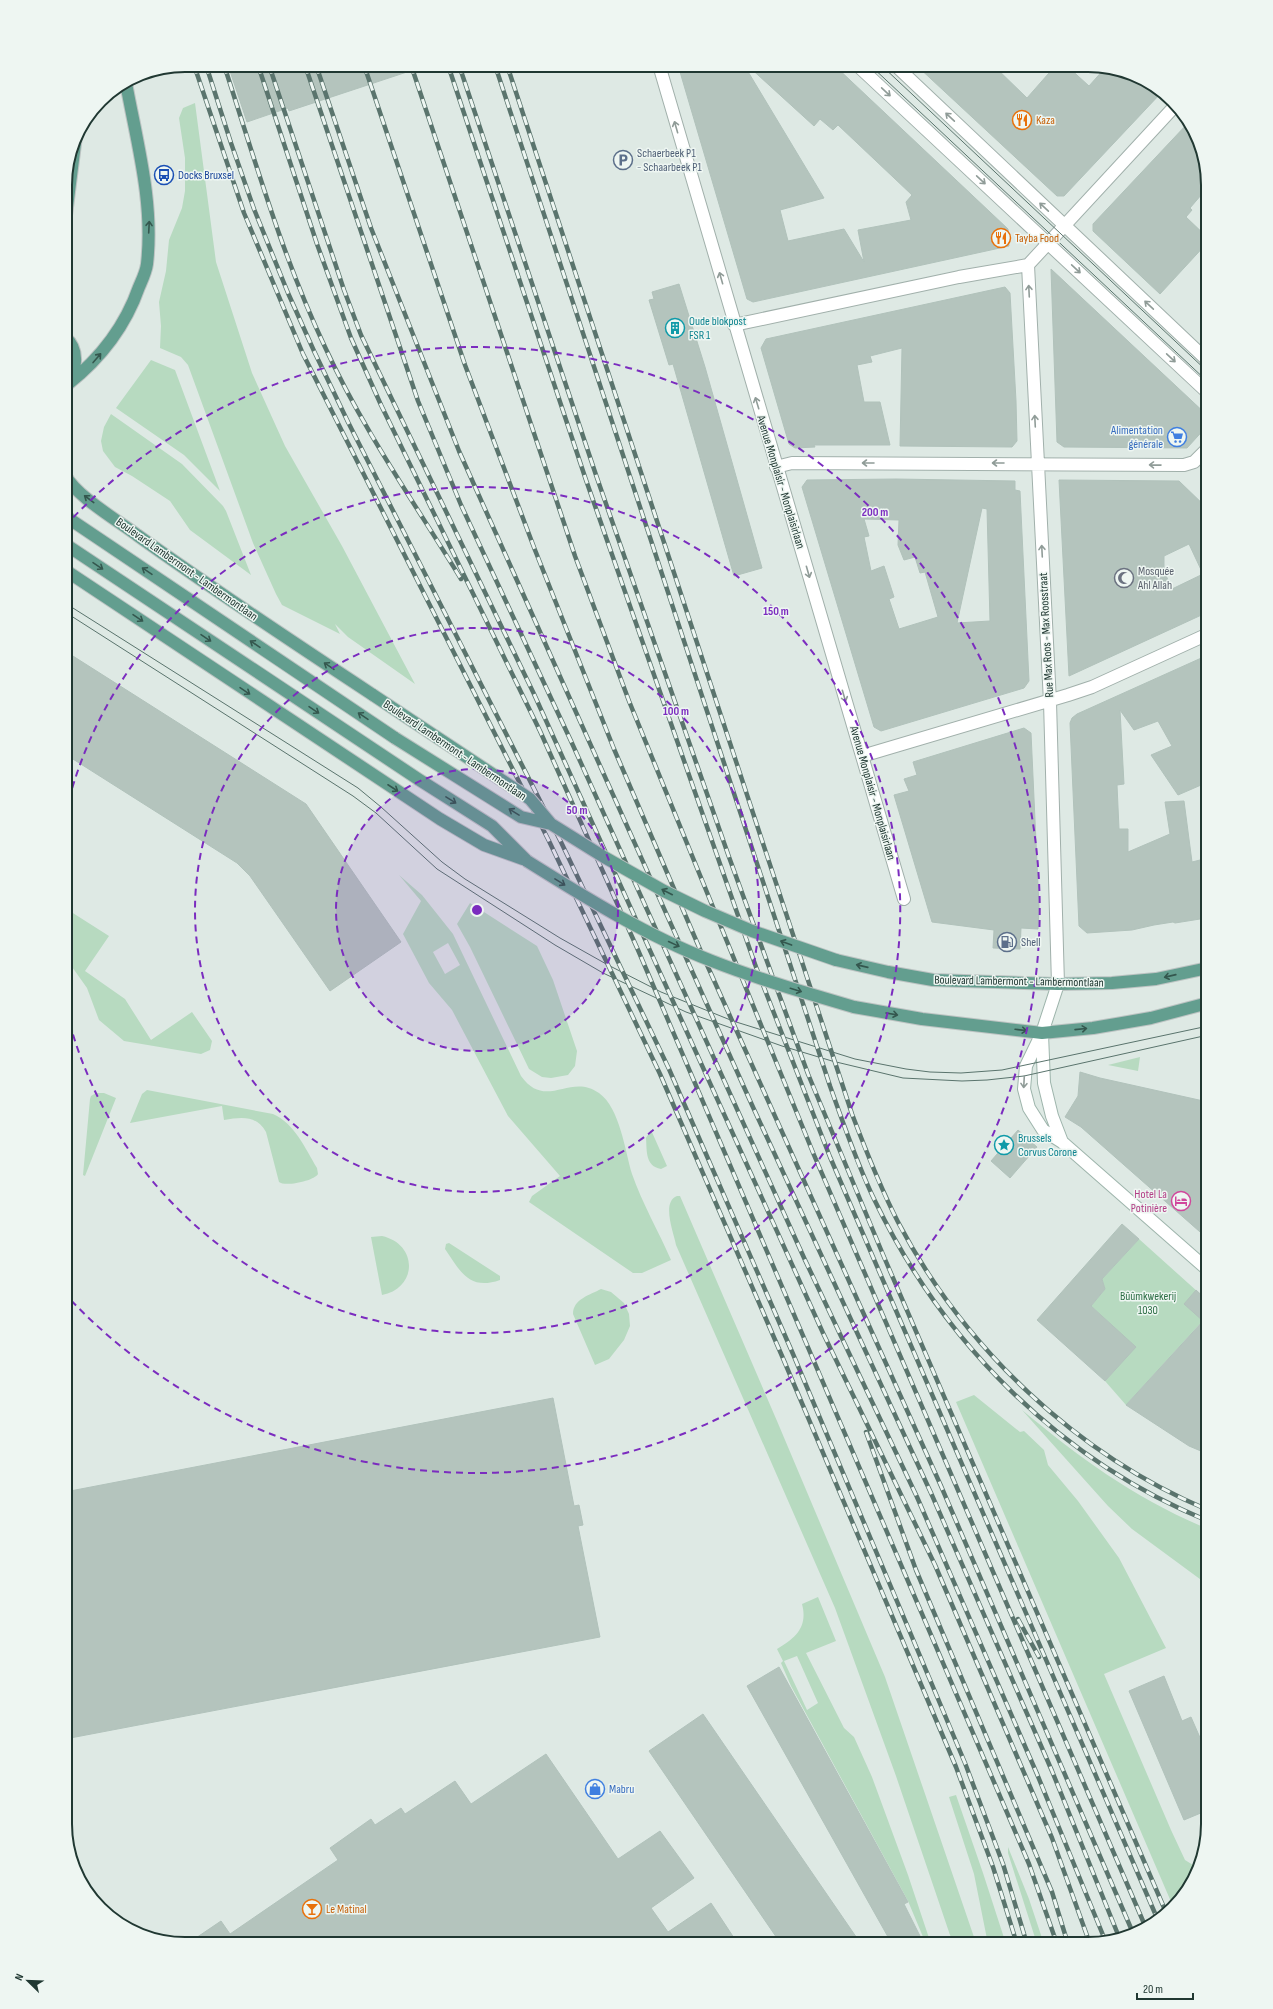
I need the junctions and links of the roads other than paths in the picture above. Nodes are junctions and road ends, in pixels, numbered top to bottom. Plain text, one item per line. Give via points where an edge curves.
1 (660, 72) edge
2 (865, 72) edge
3 (902, 72) edge
4 (127, 88) edge
5 (1172, 109) edge
6 (74, 164) edge
7 (72, 181) edge
8 (1064, 225) junction
9 (1048, 243) junction
10 (1028, 265) junction
11 (734, 325) junction
12 (72, 347) edge
13 (1201, 354) edge
14 (72, 375) edge
15 (72, 383) edge
16 (1201, 386) edge
17 (1201, 455) edge
18 (1037, 463) junction
19 (776, 467) junction
20 (72, 486) edge
21 (72, 521) edge
22 (72, 549) edge
23 (72, 575) edge
24 (1201, 637) edge
25 (1050, 702) junction
26 (862, 756) junction
27 (551, 824) junction
28 (527, 861) junction
29 (904, 899) dead end
30 (1201, 970) edge
31 (1058, 984) junction
32 (1201, 1005) edge
33 (1042, 1033) junction
34 (1062, 1142) junction
35 (1201, 1264) edge

11 -> 1 street, Avenue Monplaisir - Monplaisirlaan
2 -> 9 street
8 -> 3 street
15 -> 4 main road via 98,358 119,330 132,307 147,266 149,216
5 - 8 street
6 - 7 main road
8 - 9 street
13 -> 8 street
9 - 10 street
9 -> 16 street
10 - 11 street via 959,277
18 -> 10 street, Rue Max Roos - Max Roosstraat
19 -> 11 street, Avenue Monplaisir - Monplaisirlaan
12 - 14 main road via 76,364
17 -> 18 street via 1194,462 1184,465
18 -> 19 street via 792,463
25 -> 18 street, Rue Max Roos - Max Roosstraat
19 -> 26 street, Avenue Monplaisir - Monplaisirlaan
27 -> 20 main road, Boulevard Lambermont - Lambermontlaan, bridge via 530,799 199,579
27 -> 21 main road, bridge via 521,816 396,738
22 -> 28 main road via 492,826
23 -> 28 main road via 440,819 484,845
24 - 25 street via 1092,687
25 - 26 street
25 - 31 street, Rue Max Roos - Max Roosstraat
26 - 29 street, Avenue Monplaisir - Monplaisirlaan
31 -> 27 main road, Boulevard Lambermont - Lambermontlaan, bridge via 933,980 836,960 752,931 664,892
28 -> 33 main road, bridge via 600,906 656,935 711,961 760,979 854,1007 922,1019
30 -> 31 main road, Boulevard Lambermont - Lambermontlaan via 1156,980
31 - 33 street, Rue Max Roos - Max Roosstraat
33 -> 32 main road via 1151,1018
33 - 34 street via 1044,1083
33 -> 34 street via 1026,1066 1024,1089 1029,1108 1043,1130
34 - 35 street

